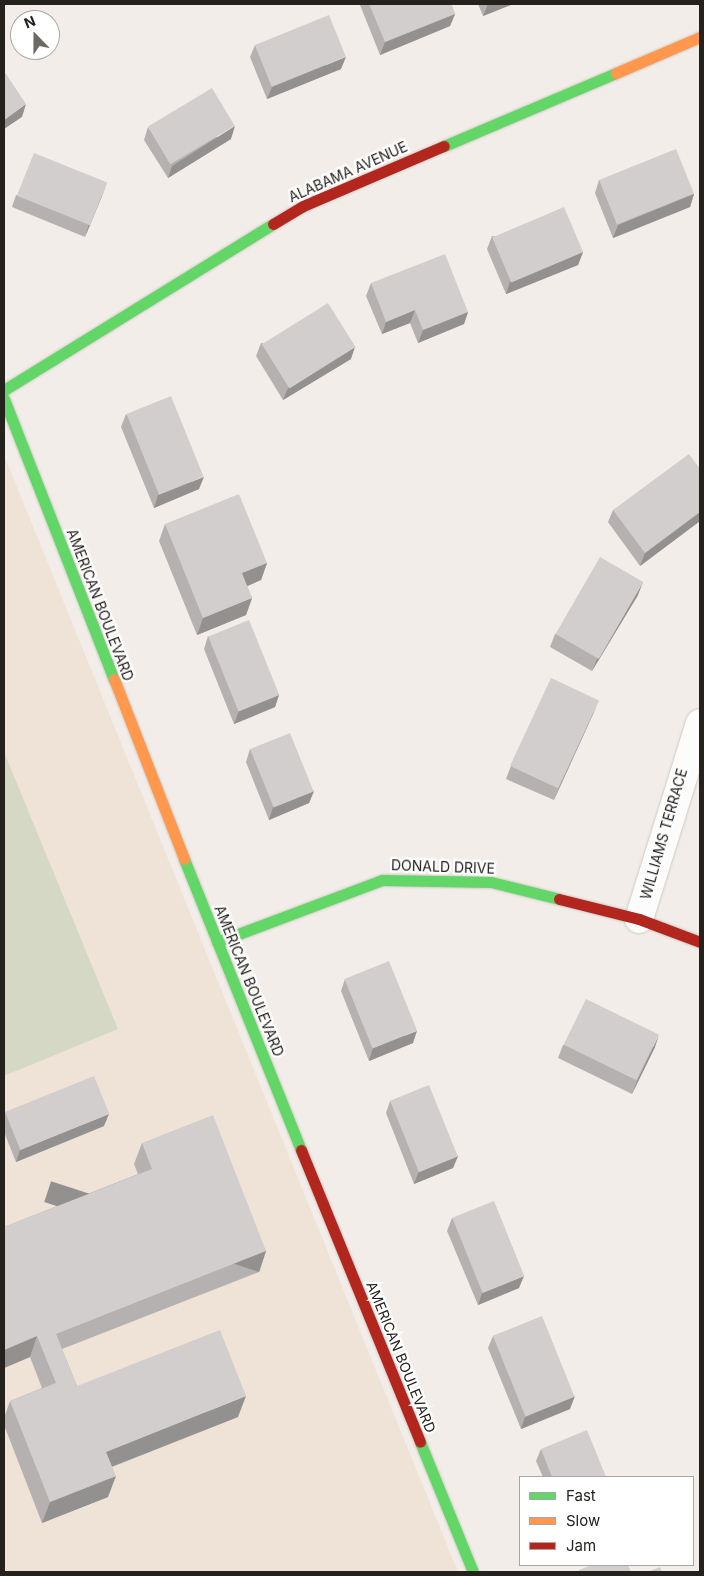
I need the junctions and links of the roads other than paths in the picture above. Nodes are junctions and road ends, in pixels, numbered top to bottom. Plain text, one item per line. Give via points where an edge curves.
1 (700, 38) edge
2 (4, 390) edge
3 (4, 399) edge
4 (700, 723) edge
5 (639, 919) junction
6 (216, 942) junction
7 (700, 942) edge
8 (472, 1572) edge

1 - 2 street, ALABAMA AVENUE via 303,206
3 - 6 street, AMERICAN BOULEVARD
4 - 5 street, WILLIAMS TERRACE via 693,733
5 - 6 street, DONALD DRIVE via 491,882 382,880
5 - 7 street, DONALD DRIVE
6 - 8 street, AMERICAN BOULEVARD

